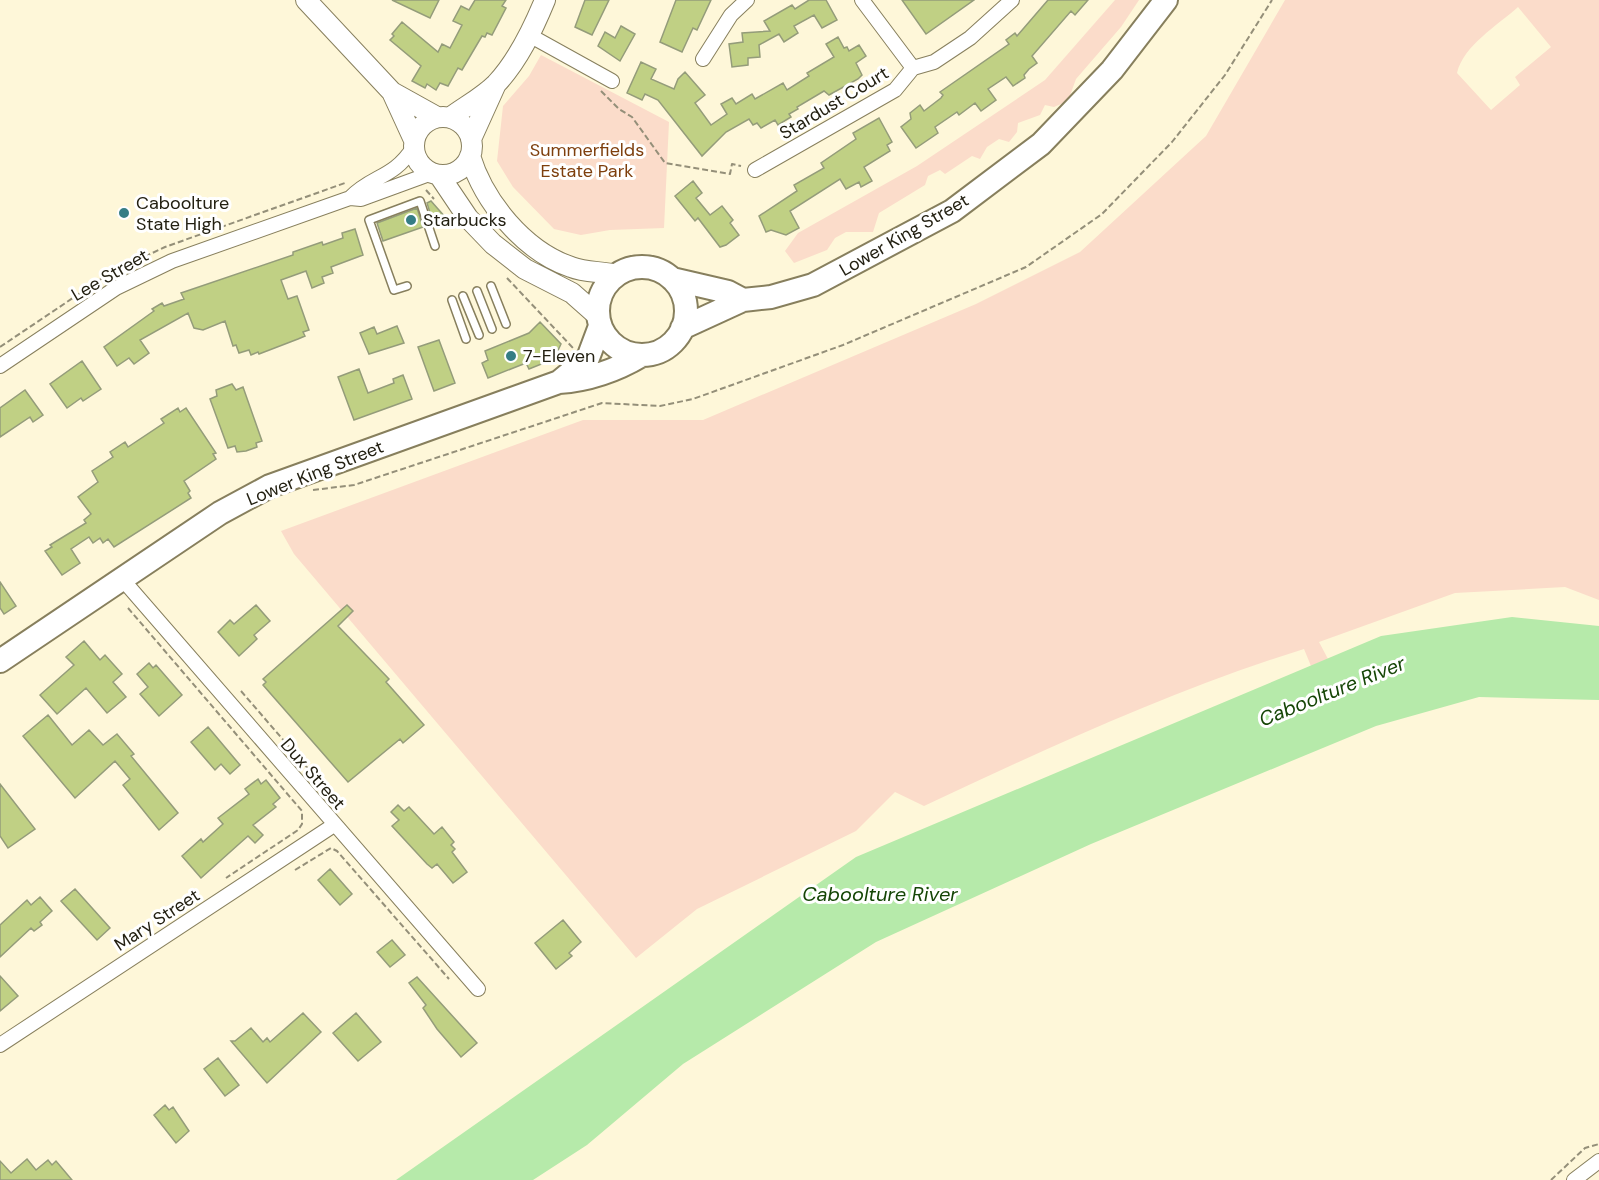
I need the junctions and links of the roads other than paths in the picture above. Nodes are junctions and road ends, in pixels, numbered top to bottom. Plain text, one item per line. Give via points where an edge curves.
1 (545, 0) edge
2 (747, 0) edge
3 (862, 0) edge
4 (1012, 0) edge
5 (1166, 0) edge
6 (306, 2) edge
7 (529, 36) junction
8 (703, 59) dead end
9 (913, 68) junction
10 (612, 81) dead end
11 (496, 84) junction
12 (392, 92) junction
13 (444, 117) junction
14 (414, 144) junction
15 (471, 147) junction
16 (755, 170) road end
17 (435, 174) junction
18 (350, 198) junction
19 (435, 246) dead end
20 (617, 275) junction
21 (672, 279) junction
22 (407, 286) dead end
23 (491, 286) dead end
24 (477, 291) dead end
25 (464, 296) dead end
26 (452, 300) dead end
27 (743, 300) junction
28 (599, 321) junction
29 (506, 324) dead end
30 (682, 328) junction
31 (492, 329) dead end
32 (479, 334) dead end
33 (466, 339) dead end
34 (642, 355) junction
35 (0, 366) edge
36 (559, 382) junction
37 (123, 580) junction
38 (0, 661) edge
39 (334, 825) junction
40 (478, 989) dead end
41 (0, 1045) edge
42 (1599, 1161) edge
43 (1574, 1180) edge

1 - 7 main road
2 - 8 street via 731,15
3 - 9 street
4 - 9 street, Stardust Court via 962,43 934,62
5 - 27 main road, Lower King Street via 1112,70 1041,144 952,211 813,285
6 - 12 main road
7 - 10 street
7 - 11 main road
9 - 16 street, Stardust Court via 895,90
11 - 13 main road
11 - 15 main road
12 - 13 main road
12 - 14 main road
13 - 14 main road via 424,123
13 - 15 main road via 464,126
14 - 17 main road via 419,163
14 - 18 street, Lee Street via 402,165 358,189
15 - 17 main road via 461,168 447,175
15 - 20 main road via 474,170 493,203 544,255 574,268
17 - 18 street, Lee Street via 361,199
17 - 28 main road via 493,244 525,269 572,293
18 - 35 street, Lee Street via 172,261 116,288
19 - 22 lane via 420,201 369,220 394,290
20 - 21 main road via 639,267 663,272
20 - 28 main road via 602,293
21 - 27 main road, Lower King Street via 728,292
21 - 30 main road via 685,302
23 - 29 lane
24 - 31 lane
25 - 32 lane
26 - 33 lane
27 - 30 main road, Lower King Street
28 - 34 main road via 612,344
28 - 36 main road via 588,358
30 - 34 main road via 666,348
34 - 36 main road via 628,364 580,380
36 - 37 main road, Lower King Street via 270,486 220,513
37 - 38 main road, Lower King Street
37 - 39 street, Dux Street
39 - 40 street, Dux Street
39 - 41 street, Mary Street
42 - 43 street

